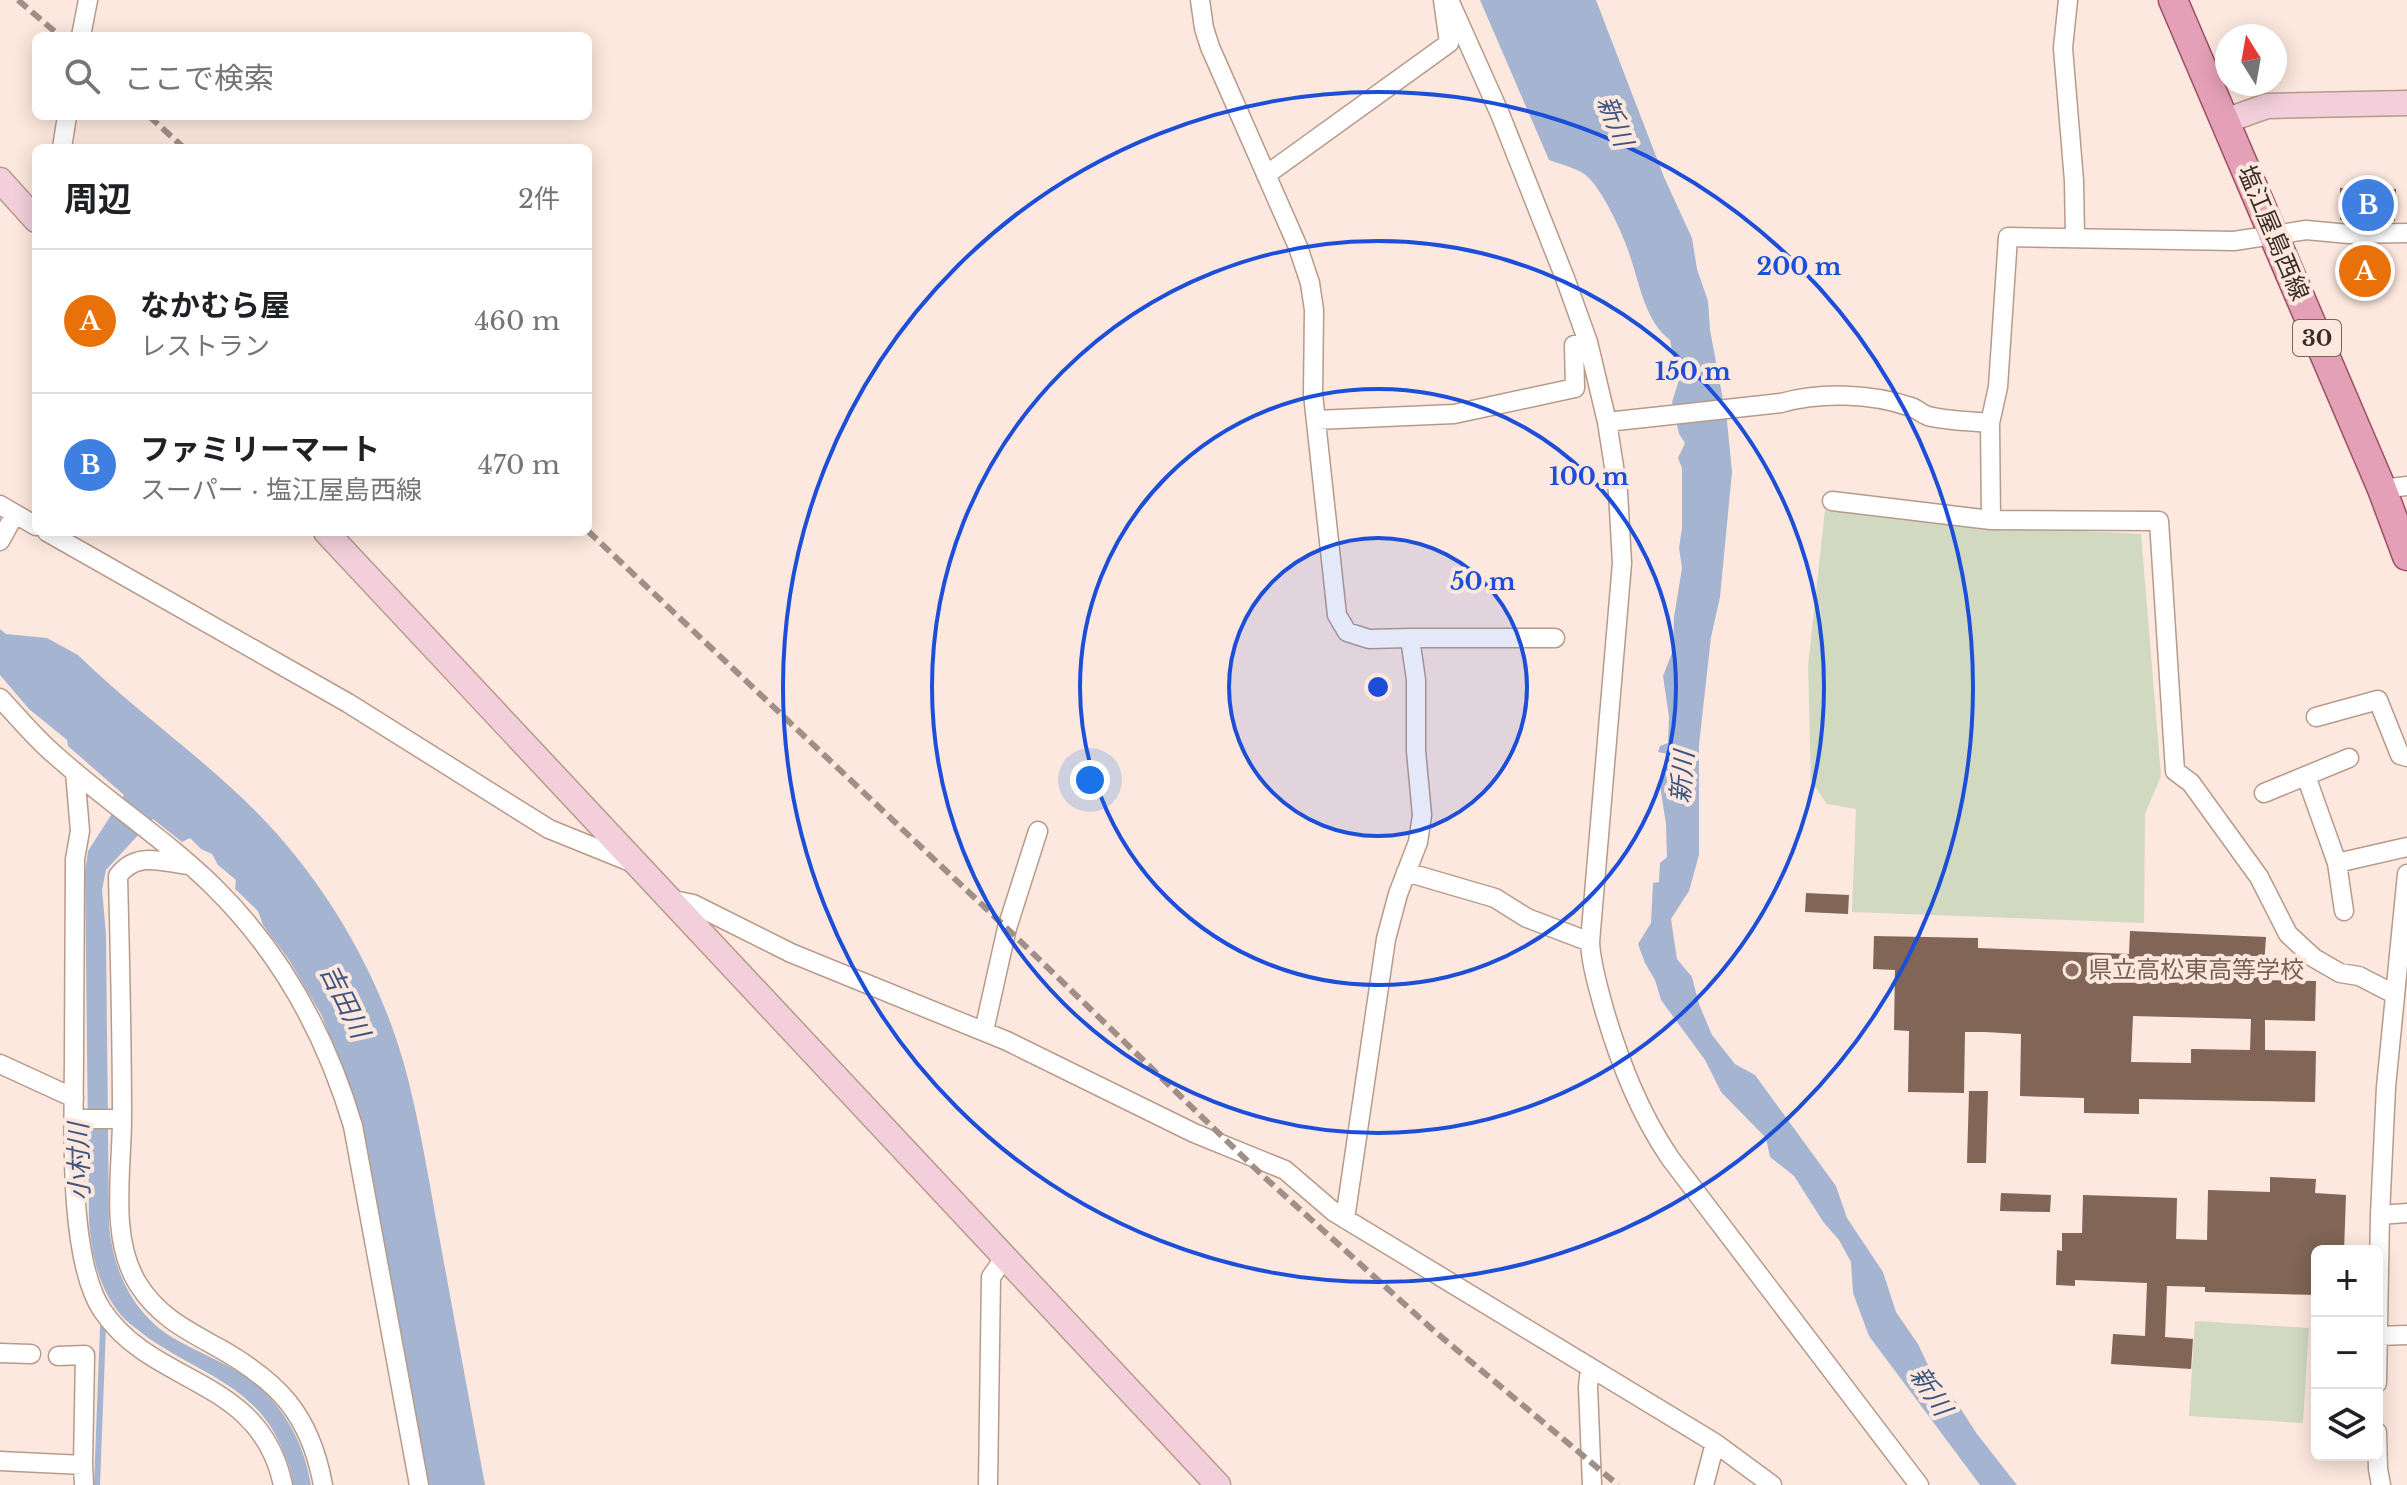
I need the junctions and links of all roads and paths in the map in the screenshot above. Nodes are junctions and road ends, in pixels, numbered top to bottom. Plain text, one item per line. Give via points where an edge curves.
1 (88, 0) edge
2 (1200, 0) edge
3 (1443, 0) edge
4 (1449, 0) edge
5 (2068, 0) edge
6 (2173, 0) edge
7 (82, 32) edge
8 (2407, 103) edge
9 (66, 120) edge
10 (2225, 121) junction
11 (63, 144) edge
12 (1266, 175) junction
13 (0, 180) edge
14 (32, 216) edge
15 (2407, 233) edge
16 (2273, 234) junction
17 (2075, 238) junction
18 (1588, 342) junction
19 (1316, 420) junction
20 (1607, 422) junction
21 (1990, 423) junction
22 (2394, 488) edge
23 (1832, 501) dead end
24 (8, 510) edge
25 (1991, 520) junction
26 (32, 524) edge
27 (54, 536) edge
28 (330, 536) edge
29 (0, 541) edge
30 (2407, 556) edge
31 (1410, 638) junction
32 (1555, 638) dead end
33 (0, 698) edge
34 (2316, 717) dead end
35 (2407, 757) edge
36 (2349, 758) dead end
37 (2306, 776) junction
38 (82, 777) junction
39 (2264, 793) dead end
40 (1038, 831) dead end
41 (2407, 847) edge
42 (2337, 863) junction
43 (188, 865) junction
44 (635, 865) junction
45 (1406, 872) junction
46 (2407, 874) edge
47 (669, 899) junction
48 (2344, 911) dead end
49 (1590, 942) junction
50 (2394, 994) junction
51 (984, 1031) junction
52 (0, 1064) edge
53 (74, 1098) junction
54 (74, 1119) junction
55 (122, 1119) junction
56 (2407, 1213) edge
57 (2380, 1215) junction
58 (1345, 1219) junction
59 (1005, 1257) junction
60 (2378, 1317) edge
61 (2407, 1335) edge
62 (2383, 1336) edge
63 (0, 1353) edge
64 (31, 1354) dead end
65 (58, 1356) dead end
66 (1590, 1368) junction
67 (1715, 1443) junction
68 (0, 1461) edge
69 (2378, 1461) edge
70 (83, 1465) junction
71 (84, 1485) edge
72 (283, 1485) edge
73 (323, 1485) edge
74 (419, 1485) edge
75 (988, 1485) edge
76 (1218, 1485) edge
77 (1592, 1485) edge
78 (1704, 1485) edge
79 (1772, 1485) edge
80 (1919, 1485) edge
81 (2381, 1485) edge

1 - 7 street
2 - 12 street via 1210,47
3 - 12 street via 1449,43
4 - 18 street via 1500,114
5 - 17 street via 2063,48
6 - 10 main road, 塩江屋島西線 / 30
8 - 10 street via 2267,106
9 - 11 street
10 - 16 main road, 塩江屋島西線 / 30
12 - 19 street via 1310,283
13 - 14 street
15 - 16 street
16 - 17 street via 2234,241
16 - 22 main road, 塩江屋島西線 / 30
17 - 21 street via 2008,237 1998,387
18 - 19 street via 1574,345 1575,388 1454,414
18 - 20 street
19 - 31 street via 1337,615 1347,632 1369,639
20 - 21 street via 1804,397 1869,398 1927,415
20 - 49 street via 1622,563
21 - 25 street
22 - 30 main road, 塩江屋島西線 / 30
23 - 25 street
24 - 26 street
24 - 29 street
25 - 50 street via 2159,521 2175,771 2191,783 2259,877 2288,934 2340,973 2359,976
27 - 44 street via 348,703 549,829
28 - 44 street
31 - 32 street
31 - 45 street via 1422,815
33 - 38 street
34 - 35 street via 2378,700 2400,755
36 - 37 street
37 - 39 street
37 - 42 street
38 - 43 street
38 - 53 street via 75,859
40 - 51 street via 1007,928
41 - 42 street
42 - 48 street
43 - 55 street via 138,859 118,876
43 - 74 street via 235,910 283,971 307,1009 342,1090
44 - 47 street
45 - 49 street via 1495,898 1527,918
45 - 58 street via 1386,939
46 - 50 street
47 - 51 street via 693,904 791,953
47 - 59 street
49 - 80 street via 1615,1046 1650,1128
50 - 57 street
51 - 58 street via 1194,1133 1285,1170
52 - 53 street
53 - 54 street
54 - 55 street
54 - 72 street via 78,1223 91,1291 133,1342 236,1405 260,1430
55 - 73 street via 120,1217 125,1255 136,1282 154,1307 258,1371 286,1398 305,1429
56 - 57 street
57 - 60 street
58 - 66 street
59 - 75 street via 991,1277
59 - 76 street
61 - 62 street
63 - 64 street
65 - 70 street via 85,1355
66 - 67 street
66 - 77 street
67 - 78 street
67 - 79 street
68 - 70 street
69 - 81 street
70 - 71 street

